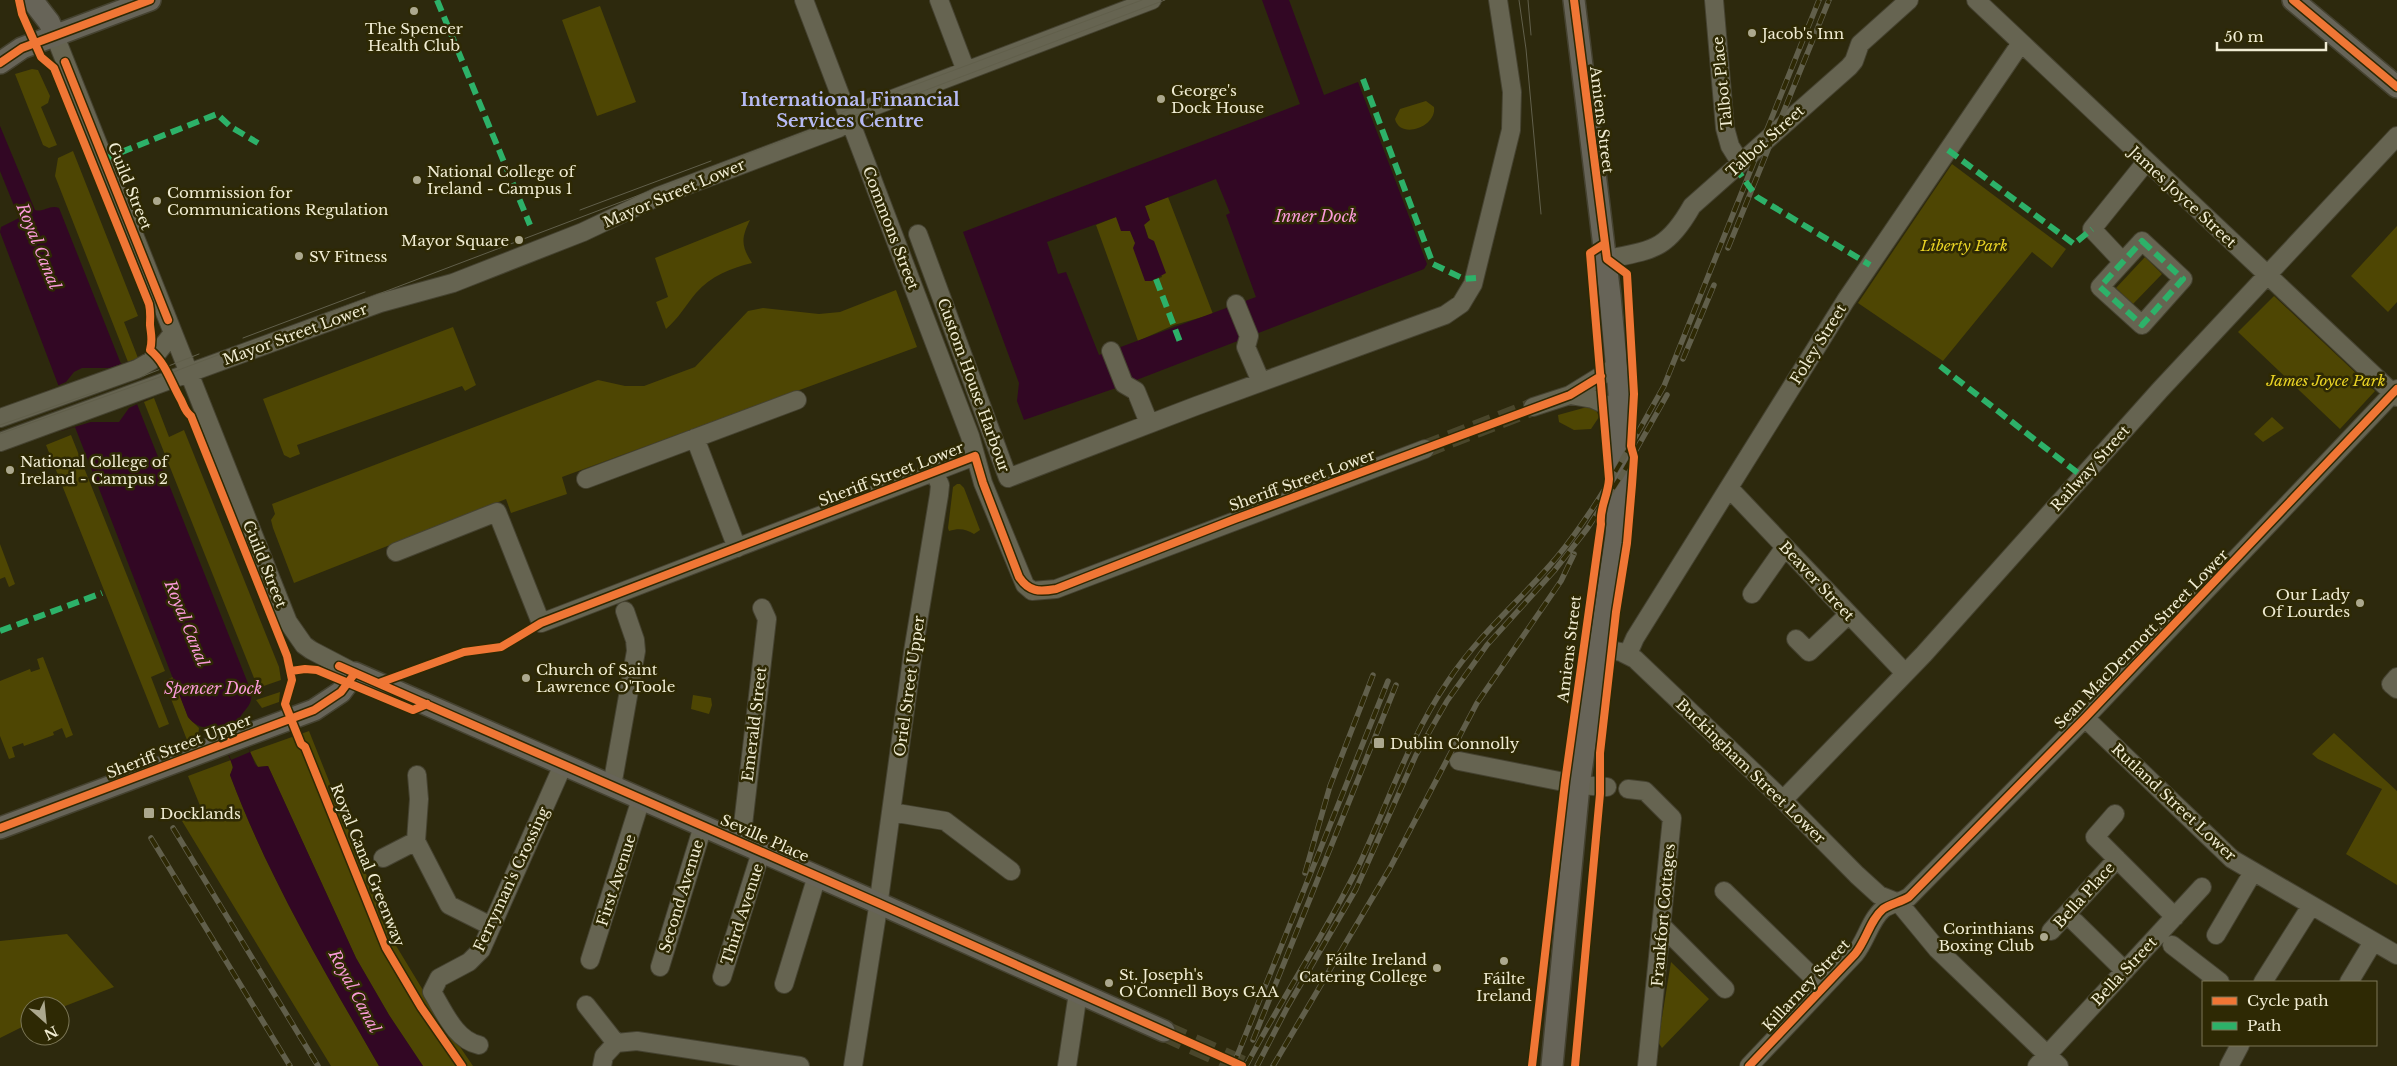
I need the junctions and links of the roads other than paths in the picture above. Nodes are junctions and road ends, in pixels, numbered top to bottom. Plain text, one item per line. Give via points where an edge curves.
1 (150, 0) edge
2 (804, 0) edge
3 (938, 0) edge
4 (1152, 0) edge
5 (1498, 0) edge
6 (1574, 0) edge
7 (1714, 0) edge
8 (1909, 0) edge
9 (1976, 0) edge
10 (2293, 0) edge
11 (38, 1) edge
12 (52, 29) junction
13 (2021, 43) junction
14 (22, 48) junction
15 (0, 49) edge
16 (0, 63) edge
17 (966, 71) junction
18 (2397, 87) edge
19 (850, 119) junction
20 (2397, 136) edge
21 (1740, 162) junction
22 (2146, 162) junction
23 (918, 234) dead end
24 (1606, 259) junction
25 (2123, 262) junction
26 (2267, 277) junction
27 (1236, 304) dead end
28 (173, 333) junction
29 (1111, 350) dead end
30 (1617, 366) junction
31 (190, 373) junction
32 (1261, 382) junction
33 (2396, 393) edge
34 (1570, 395) junction
35 (797, 400) dead end
36 (1533, 408) tunnel mouth
37 (1620, 411) junction
38 (0, 418) edge
39 (1148, 423) junction
40 (696, 438) junction
41 (0, 442) edge
42 (1425, 449) tunnel mouth
43 (975, 456) junction
44 (934, 471) junction
45 (586, 479) dead end
46 (1729, 488) junction
47 (1786, 547) junction
48 (737, 548) junction
49 (396, 552) dead end
50 (1752, 594) dead end
51 (762, 608) dead end
52 (625, 611) dead end
53 (1848, 615) junction
54 (1796, 639) dead end
55 (1599, 648) junction
56 (1628, 654) junction
57 (354, 672) junction
58 (1905, 673) junction
59 (2397, 677) edge
60 (2397, 690) edge
61 (2085, 718) junction
62 (1459, 761) dead end
63 (563, 764) junction
64 (417, 775) dead end
65 (1580, 785) junction
66 (612, 786) junction
67 (1608, 787) dead end
68 (1628, 789) dead end
69 (641, 799) junction
70 (1783, 800) junction
71 (891, 812) junction
72 (2115, 814) dead end
73 (703, 826) junction
74 (0, 828) edge
75 (416, 841) junction
76 (741, 842) junction
77 (762, 852) junction
78 (383, 858) dead end
79 (2118, 859) junction
80 (1011, 871) dead end
81 (2253, 872) junction
82 (817, 876) junction
83 (2202, 887) dead end
84 (1724, 891) dead end
85 (878, 903) junction
86 (1899, 903) junction
87 (2311, 906) junction
88 (2176, 917) junction
89 (2075, 922) dead end
90 (491, 926) junction
91 (1662, 926) junction
92 (2051, 931) dead end
93 (2216, 935) dead end
94 (2373, 942) junction
95 (2172, 944) dead end
96 (2397, 955) edge
97 (590, 960) dead end
98 (660, 967) dead end
99 (2125, 971) junction
100 (722, 977) dead end
101 (2219, 981) edge
102 (2264, 981) edge
103 (2350, 981) edge
104 (784, 984) dead end
105 (1823, 987) junction
106 (1725, 989) dead end
107 (1078, 993) junction
108 (586, 1005) dead end
109 (1164, 1031) tunnel mouth
110 (616, 1043) junction
111 (479, 1045) dead end
112 (2239, 1046) edge
113 (2047, 1062) edge
114 (602, 1066) edge
115 (800, 1066) edge
116 (853, 1066) edge
117 (1067, 1066) edge
118 (1552, 1066) edge
119 (1647, 1066) edge
120 (1749, 1066) edge
121 (2229, 1066) edge

1 - 12 main road
2 - 19 street, Commons Street
3 - 17 street
4 - 17 street, Mayor Street Lower
5 - 32 street, Custom House Harbour via 1512,92 1511,130 1474,284 1461,304 1445,315
6 - 24 main road, Amiens Street
7 - 21 street, Talbot Place via 1725,128 1730,146
8 - 21 street, Talbot Street via 1860,44 1849,67
9 - 13 street, James Joyce Street
10 - 18 main road
11 - 12 main road
12 - 14 main road
12 - 28 street, Guild Street
13 - 22 street, James Joyce Street
13 - 46 street, Foley Street via 1846,300
14 - 15 main road
14 - 16 main road
17 - 19 street, Mayor Street Lower via 860,111
19 - 31 street, Mayor Street Lower via 836,129 659,196 583,232 453,283 380,303
19 - 43 street, Commons Street
20 - 26 street, Railway Street
21 - 24 street, Talbot Street via 1692,206 1681,226 1666,242 1646,251
22 - 25 street via 2092,229
22 - 26 street, James Joyce Street
23 - 39 street, Custom House Harbour via 1008,478
24 - 30 main road, Amiens Street
25 - 25 street via 2142,241 2184,279 2142,325 2100,287
26 - 33 street, James Joyce Street
26 - 58 street, Railway Street via 2160,390
27 - 32 street via 1249,336 1246,347
28 - 31 street, Guild Street
28 - 38 street via 151,361 137,370
29 - 39 street via 1124,384 1136,391
30 - 34 street
30 - 37 main road, Amiens Street
31 - 41 street, Mayor Street Lower
31 - 57 street, Guild Street via 288,622 304,645
32 - 39 street, Custom House Harbour
33 - 61 street, Sean MacDermott Street Lower
34 - 36 street
34 - 37 street via 1593,399
35 - 40 street
37 - 55 main road, Amiens Street via 1617,527
40 - 45 street
40 - 48 street
42 - 43 street, Sheriff Street Lower via 1043,591 1032,591 1019,577
43 - 44 street, Sheriff Street Lower
44 - 48 street, Sheriff Street Lower
44 - 71 street, Oriel Street Upper via 940,485 939,495
46 - 47 street, Beaver Street
46 - 56 street, Foley Street
47 - 50 street
47 - 53 street, Beaver Street
48 - 49 street, Sheriff Street Lower via 541,623 497,512
51 - 76 street, Emerald Street via 767,619
52 - 66 street via 636,651
53 - 54 street via 1809,652
53 - 58 street, Beaver Street
55 - 56 street
55 - 65 main road, Amiens Street
56 - 70 street, Buckingham Street Lower
57 - 63 main road, Seville Place
57 - 74 main road, Sheriff Street Upper via 346,687 328,702
58 - 70 street, Railway Street
59 - 60 street via 2391,684
61 - 81 street, Rutland Street Lower via 2225,854
61 - 86 street, Sean MacDermott Street Lower via 1909,897
62 - 65 street
63 - 66 main road, Seville Place
63 - 90 street, Ferryman's Crossing
64 - 75 street
65 - 67 street
65 - 118 main road, Amiens Street
66 - 69 main road, Seville Place
68 - 91 street, Frankfort Cottages via 1645,791 1672,818
69 - 73 main road, Seville Place
69 - 97 street, First Avenue
70 - 86 street, Buckingham Street Lower via 1879,895
71 - 80 street via 945,821
71 - 85 street, Oriel Street Upper
72 - 79 street via 2095,837
73 - 76 main road, Seville Place
73 - 98 street, Second Avenue
75 - 78 street
75 - 90 street via 449,905
76 - 77 main road, Seville Place
77 - 82 main road, Seville Place
77 - 100 street, Third Avenue
79 - 88 street
79 - 92 street, Bella Place
81 - 87 street, Rutland Street Lower
81 - 93 street
82 - 85 main road, Seville Place
82 - 104 street
83 - 88 street, Bella Street
84 - 105 street
85 - 107 main road, Seville Place
85 - 116 street, Oriel Street Upper
86 - 105 street, Killarney Street via 1885,908 1876,916 1863,943
86 - 113 street via 1937,949
87 - 94 street, Rutland Street Lower
87 - 102 street
88 - 99 street, Bella Street
89 - 99 street
90 - 111 street, Ferryman's Crossing via 481,950 469,962 439,978 432,992 457,1032 470,1043
91 - 106 street
91 - 119 street, Frankfort Cottages
94 - 96 street, Rutland Street Lower
94 - 103 street
95 - 101 street
99 - 113 street, Bella Street
105 - 120 street, Killarney Street
107 - 109 main road, Seville Place
107 - 117 street
108 - 110 street
110 - 114 street via 604,1056
110 - 115 street via 637,1041
112 - 121 street

